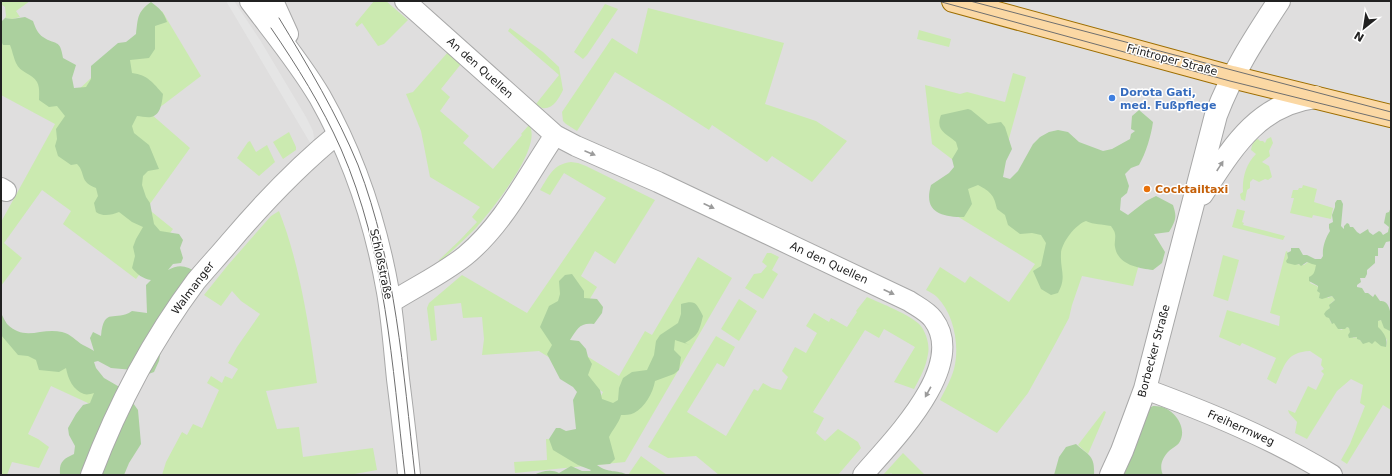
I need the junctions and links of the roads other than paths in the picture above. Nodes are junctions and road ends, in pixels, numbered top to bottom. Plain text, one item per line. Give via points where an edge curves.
1 (251, 1) edge
2 (272, 1) edge
3 (405, 1) edge
4 (953, 1) edge
5 (1279, 1) edge
6 (302, 68) junction
7 (1232, 77) junction
8 (1315, 97) junction
9 (1391, 116) edge
10 (339, 133) junction
11 (555, 135) junction
12 (1188, 224) junction
13 (390, 303) junction
14 (1145, 389) junction
15 (91, 475) edge
16 (409, 475) edge
17 (863, 475) edge
18 (1111, 475) edge
19 (1332, 475) edge

1 - 6 street, Schloßstraße
2 - 6 street, Schloßstraße
3 - 11 street, An den Quellen
4 - 7 main road, Frintroper Straße
5 - 7 street, Borbecker Straße
6 - 10 street, Schloßstraße
7 - 8 main road, Frintroper Straße
7 - 12 street, Borbecker Straße via 1216,115
8 - 9 main road, Frintroper Straße
12 -> 8 street, Borbecker Straße via 1200,197 1225,158 1249,129 1281,106 1301,98
10 - 13 street, Schloßstraße via 376,235
10 - 15 street, Walmanger via 300,165 267,198 196,281 146,357 103,444
11 - 13 street via 520,192 487,235 466,256 448,269
11 -> 17 street, An den Quellen via 909,301 933,319 940,332 943,348 934,382 905,427
12 - 14 street, Borbecker Straße
13 - 16 street, Schloßstraße
14 - 18 street, Borbecker Straße
14 - 19 street, Freiherrnweg via 1251,431

